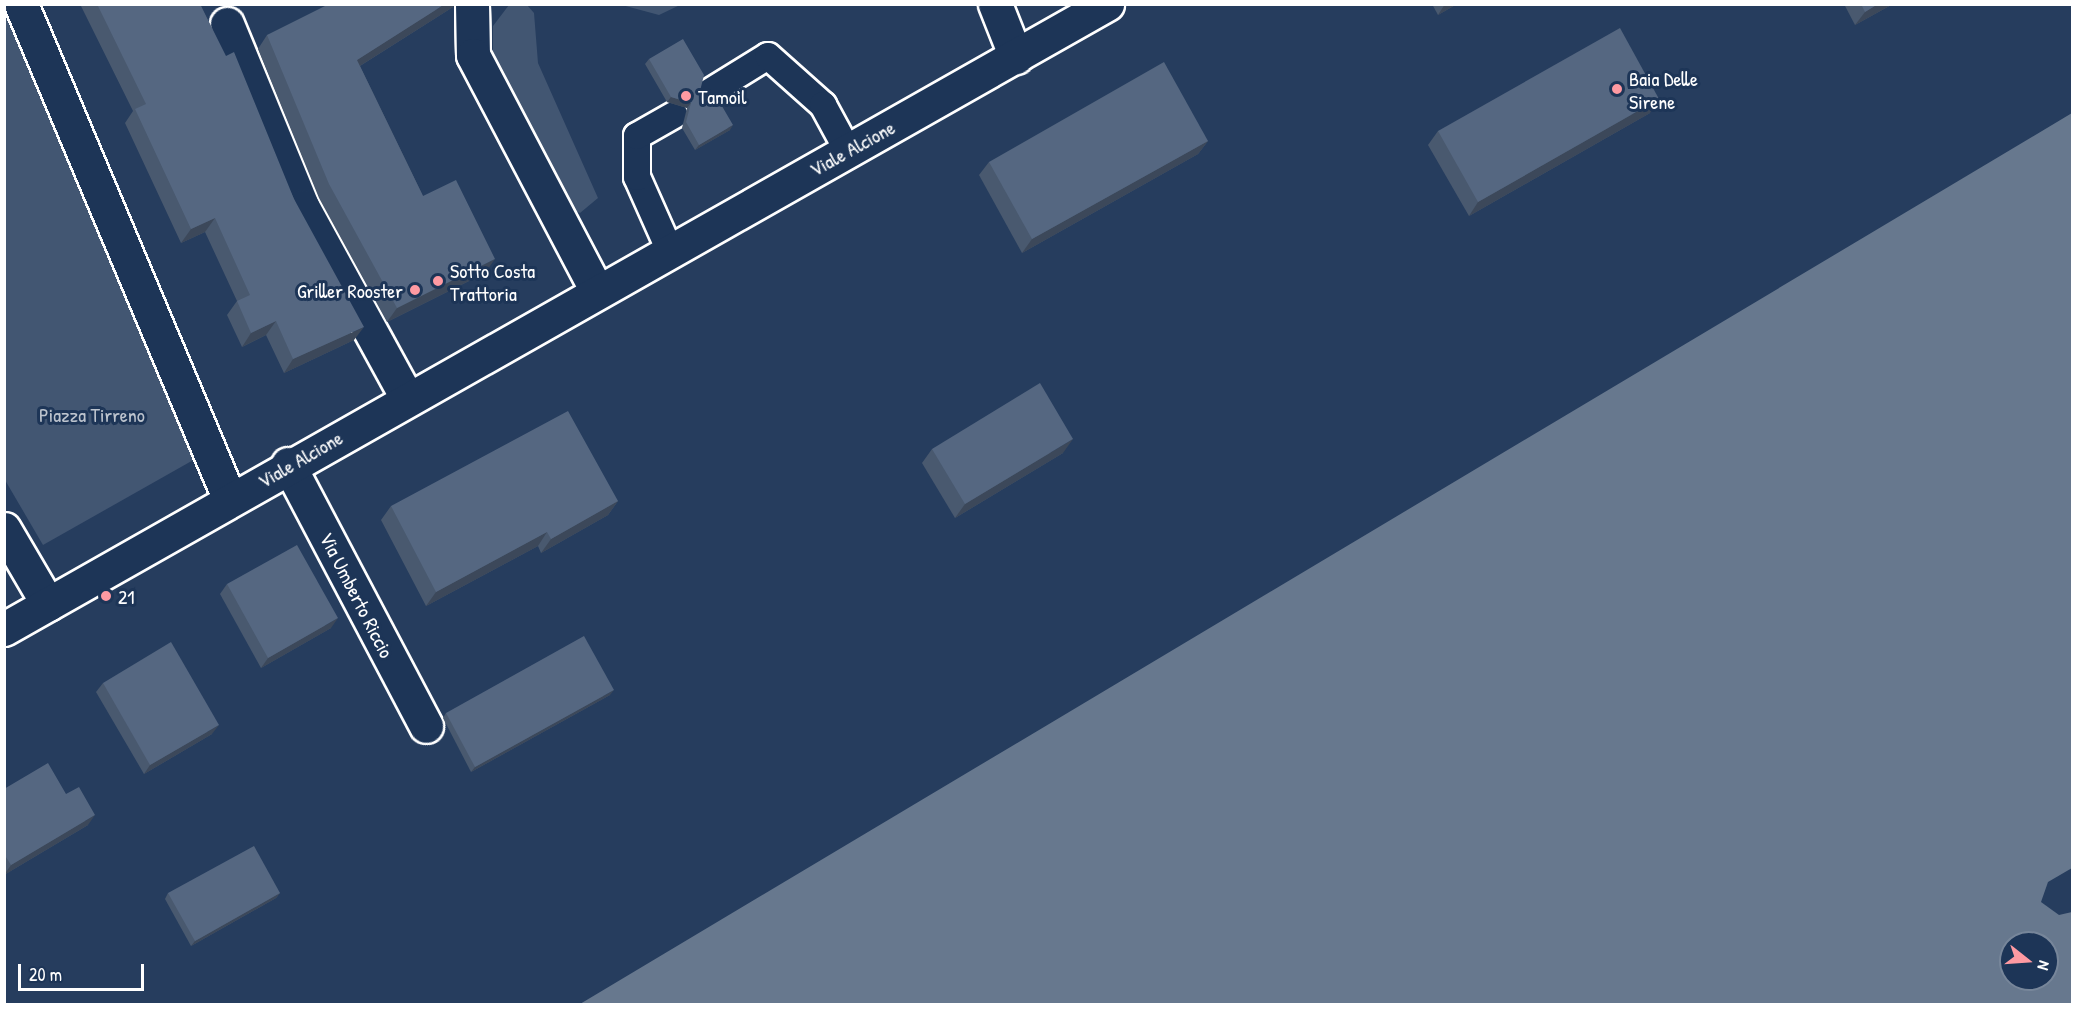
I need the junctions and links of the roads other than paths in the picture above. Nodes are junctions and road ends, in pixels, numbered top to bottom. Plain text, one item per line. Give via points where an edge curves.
1 (21, 4) edge
2 (995, 4) edge
3 (1107, 4) edge
4 (480, 9) edge
5 (227, 24) dead end
6 (1016, 57) junction
7 (708, 93) dead end
8 (674, 115) dead end
9 (848, 150) junction
10 (670, 250) junction
11 (597, 291) junction
12 (407, 398) junction
13 (288, 465) junction
14 (230, 500) junction
15 (4, 530) edge
16 (48, 604) junction
17 (4, 629) edge
18 (426, 726) dead end

1 - 14 street
2 - 6 street
3 - 6 street, Viale Alcione
4 - 11 street via 473,55
5 - 12 street via 302,206
6 - 9 street, Viale Alcione
7 - 9 lane via 768,56 823,105
8 - 10 lane via 638,136 637,177
9 - 10 street, Viale Alcione
10 - 11 street, Viale Alcione
11 - 12 street, Viale Alcione
12 - 13 street, Viale Alcione
13 - 14 street, Viale Alcione
13 - 18 street, Via Umberto Riccio
14 - 16 street, Viale Alcione
15 - 16 street
16 - 17 street, Viale Alcione

